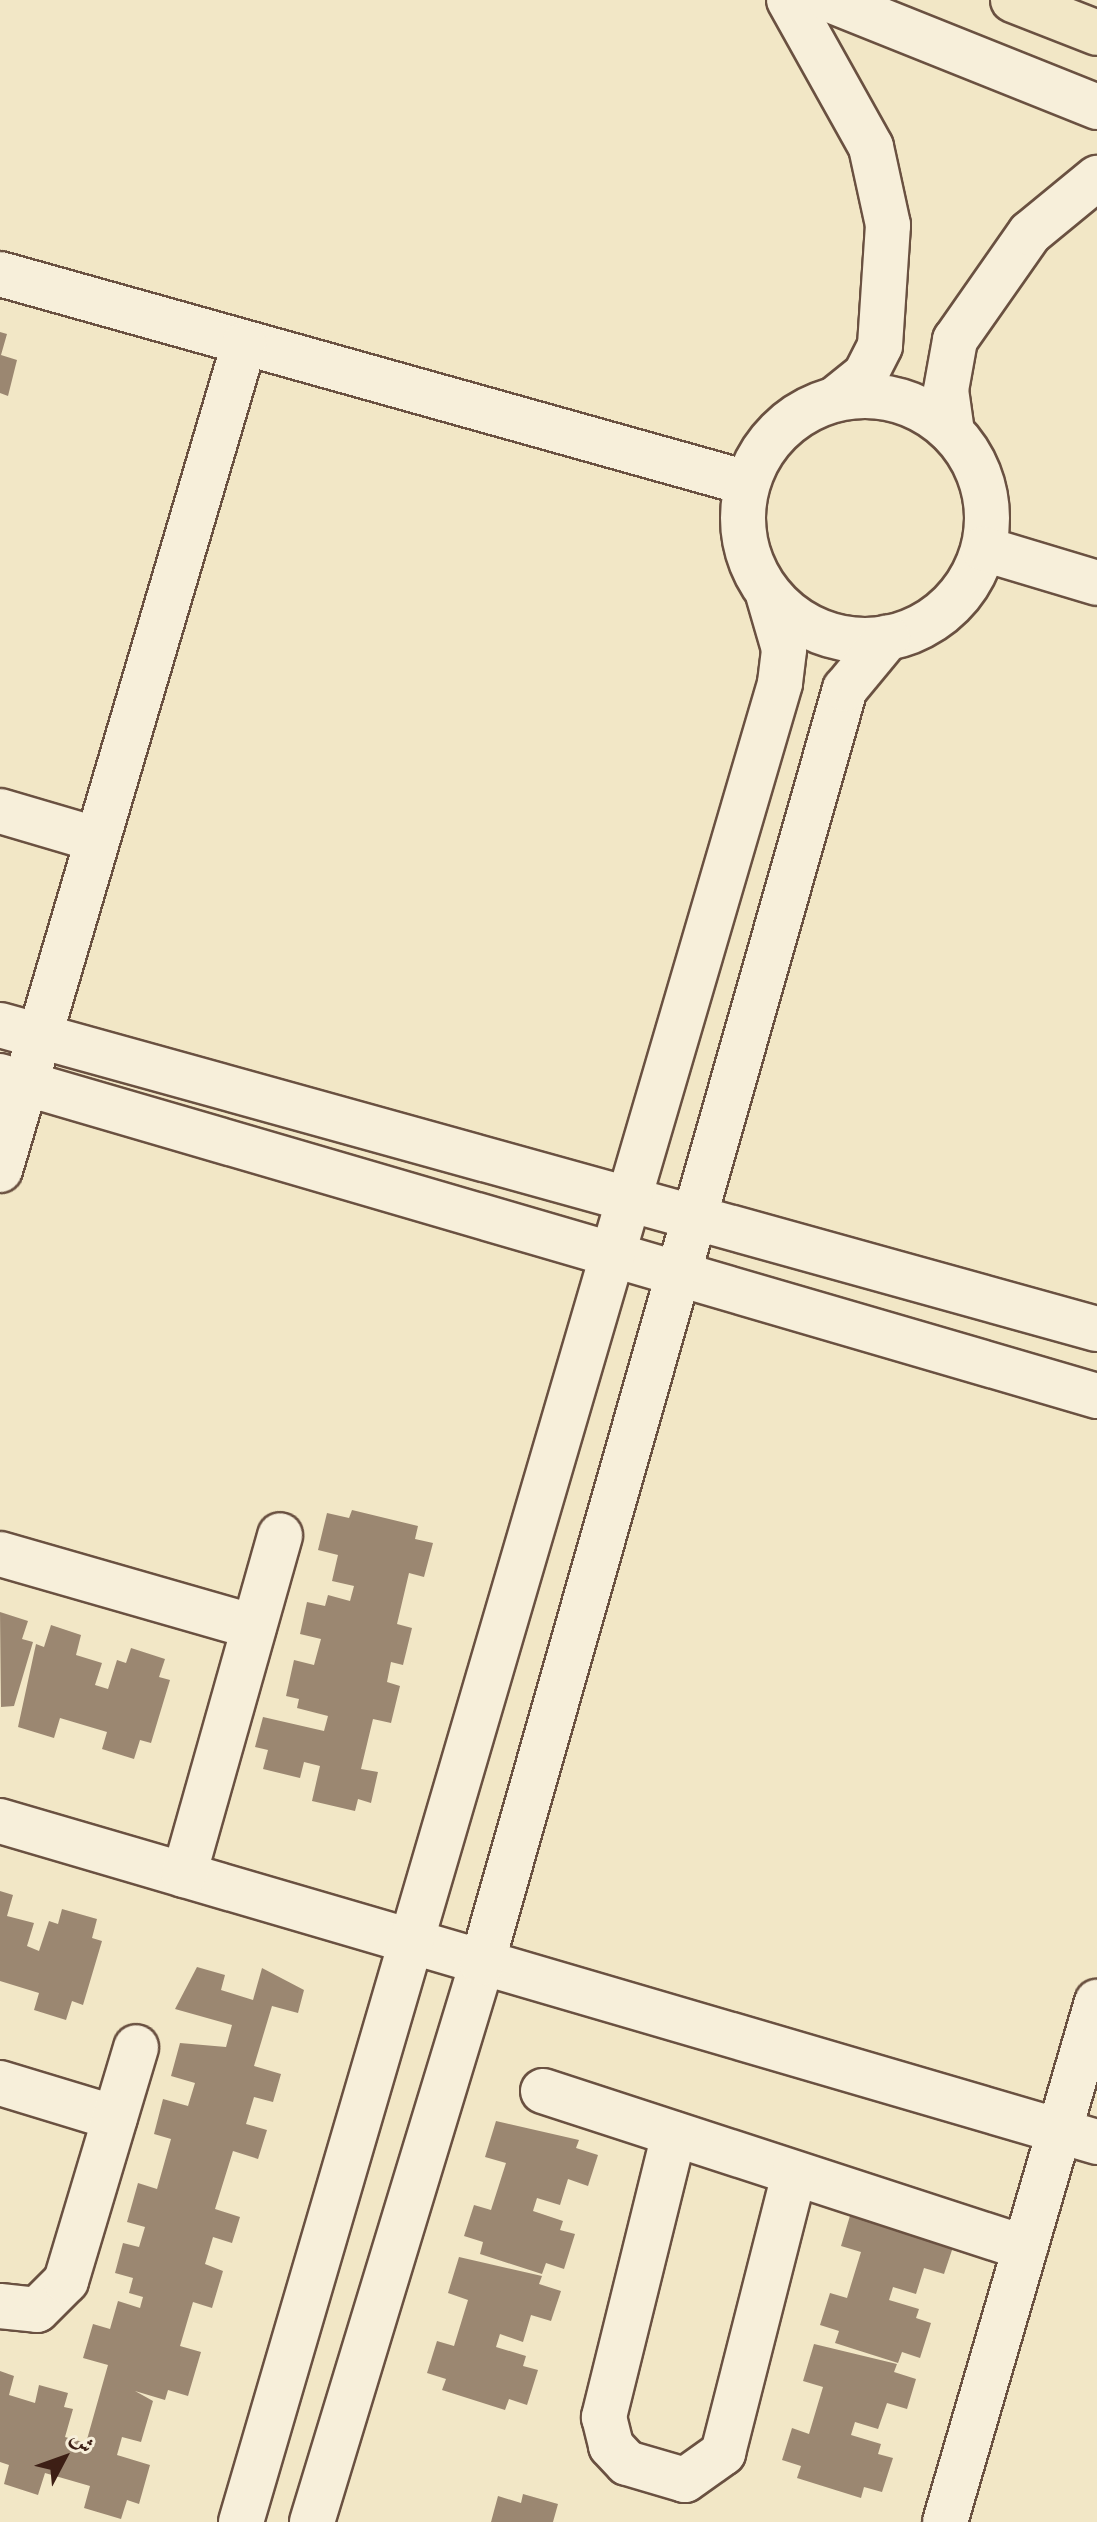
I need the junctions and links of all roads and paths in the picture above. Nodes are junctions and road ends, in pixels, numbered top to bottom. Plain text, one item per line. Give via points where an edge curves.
1 (789, 0) edge
2 (830, 0) edge
3 (1013, 0) edge
4 (1097, 33) edge
5 (1097, 107) edge
6 (1097, 178) edge
7 (0, 274) edge
8 (244, 344) junction
9 (835, 399) junction
10 (952, 432) junction
11 (747, 483) junction
12 (984, 549) junction
13 (1097, 583) edge
14 (768, 594) junction
15 (888, 637) junction
16 (0, 811) edge
17 (95, 839) junction
18 (18, 1030) edge
19 (12, 1080) edge
20 (0, 1170) edge
21 (628, 1202) junction
22 (692, 1221) junction
23 (615, 1258) junction
24 (678, 1275) junction
25 (1097, 1329) edge
26 (1097, 1396) edge
27 (280, 1535) dead end
28 (0, 1554) edge
29 (254, 1627) junction
30 (0, 1821) edge
31 (184, 1875) junction
32 (413, 1942) junction
33 (482, 1963) junction
34 (1097, 2002) edge
35 (136, 2047) dead end
36 (0, 2083) edge
37 (543, 2091) dead end
38 (115, 2118) junction
39 (674, 2134) junction
40 (1077, 2137) edge
41 (794, 2174) junction
42 (1025, 2248) junction
43 (0, 2306) edge
44 (241, 2522) edge
45 (312, 2522) edge
46 (945, 2522) edge

1 - 9 street via 871,147 888,225 880,346 865,375
2 - 5 street
3 - 4 highway
6 - 10 street via 1030,233 955,340 946,390
7 - 8 street
8 - 11 street
8 - 17 street
9 - 10 street via 876,396 918,408
9 - 11 street via 797,416 766,446
10 - 12 street via 976,467 987,507
11 - 14 street via 742,521 749,560
12 - 13 street
12 - 15 street via 968,585 942,614
14 - 15 street via 797,620 832,637
14 - 21 street via 784,649 780,683
15 - 22 street via 845,689
16 - 17 street
17 - 18 street
18 - 19 street
18 - 21 street
19 - 20 street
19 - 23 street
21 - 22 street
21 - 23 street
22 - 24 street
22 - 25 street
23 - 24 street
23 - 32 street
24 - 26 street
24 - 33 street
27 - 29 street
28 - 29 street
29 - 31 street
30 - 31 street
31 - 32 street
32 - 33 street
32 - 44 street
33 - 40 street
33 - 45 street
34 - 40 street
35 - 38 street
36 - 38 street
37 - 39 street
38 - 43 street via 66,2281 37,2310
39 - 41 street
39 - 41 street via 604,2417 611,2446 627,2463 685,2480 704,2474 723,2453
40 - 42 street
41 - 42 street
42 - 46 street

